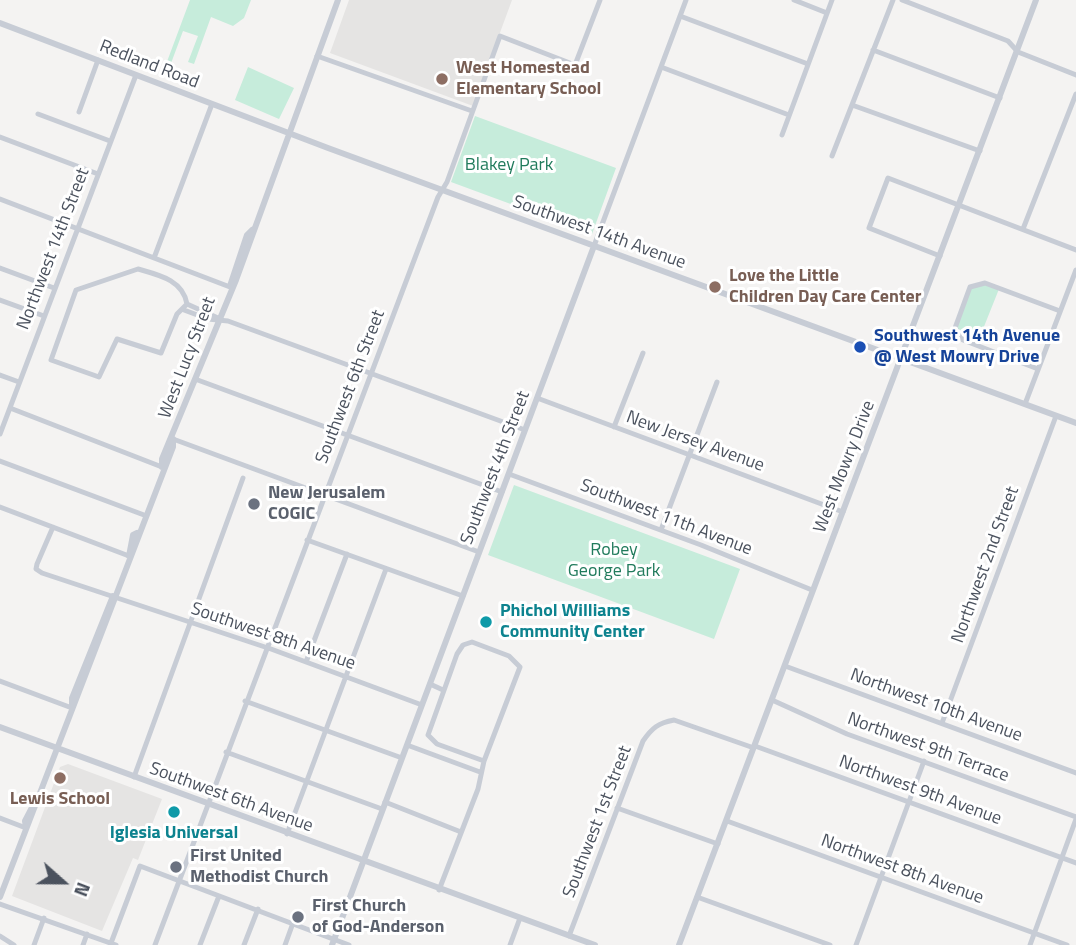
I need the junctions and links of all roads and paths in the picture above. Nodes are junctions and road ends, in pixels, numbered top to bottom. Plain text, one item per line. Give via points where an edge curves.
1 (338, 0) edge
2 (600, 0) edge
3 (686, 0) edge
4 (794, 0) edge
5 (832, 0) edge
6 (893, 0) edge
7 (902, 0) edge
8 (1036, 0) edge
9 (827, 13) junction
10 (680, 16) junction
11 (0, 23) edge
12 (873, 50) junction
13 (1017, 52) junction
14 (317, 56) junction
15 (98, 60) junction
16 (808, 64) junction
17 (661, 67) junction
18 (136, 75) junction
19 (1076, 75) edge
20 (1076, 94) edge
21 (1000, 98) junction
22 (212, 104) junction
23 (852, 105) junction
24 (472, 111) junction
25 (79, 112) dead end
26 (38, 114) dead end
27 (789, 115) junction
28 (288, 133) junction
29 (782, 135) dead end
30 (0, 137) edge
31 (110, 141) junction
32 (980, 150) junction
33 (832, 156) dead end
34 (98, 174) junction
35 (443, 190) junction
36 (0, 199) edge
37 (961, 204) junction
38 (78, 229) junction
39 (1023, 229) junction
40 (594, 246) junction
41 (1076, 250) edge
42 (940, 256) junction
43 (154, 258) junction
44 (0, 268) edge
45 (1076, 270) edge
46 (230, 287) junction
47 (54, 288) junction
48 (0, 300) edge
49 (185, 307) junction
50 (1060, 311) junction
51 (44, 316) junction
52 (218, 318) junction
53 (643, 353) dead end
54 (900, 359) junction
55 (1038, 369) junction
56 (371, 374) junction
57 (0, 375) edge
58 (195, 379) junction
59 (19, 382) junction
60 (717, 382) dead end
61 (537, 398) junction
62 (1025, 404) junction
63 (10, 408) junction
64 (1056, 416) junction
65 (1076, 423) edge
66 (614, 427) junction
67 (525, 430) junction
68 (0, 434) edge
69 (347, 435) junction
70 (173, 439) junction
71 (690, 456) junction
72 (0, 461) edge
73 (162, 467) junction
74 (509, 474) junction
75 (243, 478) dead end
76 (502, 492) junction
77 (324, 495) junction
78 (0, 507) edge
79 (843, 512) junction
80 (144, 516) junction
81 (52, 527) junction
82 (661, 530) junction
83 (306, 540) junction
84 (480, 552) junction
85 (347, 554) junction
86 (129, 556) junction
87 (386, 569) junction
88 (813, 590) junction
89 (114, 596) junction
90 (463, 596) junction
91 (190, 623) junction
92 (265, 650) junction
93 (306, 662) junction
94 (785, 666) junction
95 (346, 676) junction
96 (0, 681) edge
97 (429, 684) junction
98 (443, 690) junction
99 (772, 700) junction
100 (245, 701) junction
101 (422, 705) junction
102 (72, 708) junction
103 (660, 723) joint
104 (942, 723) junction
105 (0, 727) edge
106 (324, 730) junction
107 (407, 745) junction
108 (755, 747) junction
109 (56, 749) junction
110 (226, 752) junction
111 (402, 758) junction
112 (484, 761) junction
113 (924, 761) junction
114 (480, 772) junction
115 (1076, 773) edge
116 (134, 778) junction
117 (305, 782) junction
118 (910, 802) junction
119 (208, 805) junction
120 (384, 806) junction
121 (617, 808) junction
122 (0, 818) edge
123 (1076, 818) edge
124 (727, 821) junction
125 (26, 828) junction
126 (461, 832) junction
127 (287, 834) junction
128 (718, 844) junction
129 (1064, 858) junction
130 (363, 861) junction
131 (1076, 863) edge
132 (881, 877) junction
133 (180, 882) junction
134 (439, 890) junction
135 (219, 896) junction
136 (0, 897) edge
137 (697, 897) junction
138 (0, 904) edge
139 (258, 909) junction
140 (44, 918) junction
141 (520, 918) junction
142 (293, 923) junction
143 (87, 934) junction
144 (1035, 934) junction
145 (0, 936) edge
146 (569, 936) junction
147 (333, 942) edge
148 (113, 944) edge
149 (14, 945) edge
150 (34, 945) edge
151 (83, 945) edge
152 (155, 945) edge
153 (200, 945) edge
154 (244, 945) edge
155 (285, 945) edge
156 (349, 945) edge
157 (510, 945) edge
158 (594, 945) edge
159 (680, 945) edge
160 (830, 945) edge
161 (856, 945) edge
162 (1030, 945) edge
163 (1067, 945) edge

1 - 14 street, West Lucy Street
2 - 24 street, Southwest 6th Street via 575,65 500,36
3 - 10 street, Southwest 4th Street
4 - 9 street
5 - 9 street
6 - 12 street
7 - 13 street via 1008,41
8 - 13 street, West Mowry Drive
9 - 16 street
10 - 16 street
10 - 17 street, Southwest 4th Street
11 - 15 street, Redland Road
12 - 21 street
12 - 23 street
13 - 19 street
13 - 21 street, West Mowry Drive
14 - 24 street
14 - 28 street, West Lucy Street
15 - 18 street, Redland Road
15 - 25 street
16 - 27 street
17 - 27 street
17 - 40 street, Southwest 4th Street
18 - 22 street, Redland Road
18 - 31 street, Northwest 14th Street
20 - 39 street
21 - 32 street, West Mowry Drive
22 - 28 street, Redland Road
22 - 43 street
23 - 32 street
23 - 33 street
24 - 35 street, Southwest 6th Street
26 - 31 street
27 - 29 street
28 - 35 street, Southwest 14th Avenue
28 - 46 street, West Lucy Street
30 - 34 street
31 - 34 street, Northwest 14th Street
32 - 37 street, West Mowry Drive
34 - 38 street, Northwest 14th Street
35 - 40 street, Southwest 14th Avenue
35 - 56 street, Southwest 6th Street
36 - 38 street
37 - 39 street
37 - 42 street, West Mowry Drive
37 - 42 street via 888,178 869,228
38 - 43 street
38 - 47 street, Northwest 14th Street
39 - 41 street
40 - 54 street, Southwest 14th Avenue
40 - 61 street, Southwest 4th Street
42 - 54 street, West Mowry Drive
43 - 46 street
44 - 47 street
45 - 50 street
46 - 52 street, West Lucy Street
47 - 51 street, Northwest 14th Street
48 - 51 street
49 - 49 street via 177,314 161,353 117,339 99,377 51,360 76,290 138,269 181,286
49 - 52 street
50 - 55 street
50 - 55 street via 985,283 970,287 955,328 963,340
51 - 59 street, Northwest 14th Street
52 - 56 street
52 - 58 street, West Lucy Street
53 - 66 street
54 - 62 street, Southwest 14th Avenue
54 - 79 street, West Mowry Drive
55 - 62 street
56 - 67 street
56 - 69 street, Southwest 6th Street
57 - 59 street
58 - 69 street
58 - 70 street, West Lucy Street
59 - 63 street, Northwest 14th Street
60 - 71 street
61 - 66 street, New Jersey Avenue
61 - 67 street, Southwest 4th Street
62 - 64 street, Southwest 14th Avenue
63 - 68 street, Northwest 14th Street
63 - 73 street
64 - 65 street, Southwest 14th Avenue
64 - 104 street, Northwest 2nd Street
66 - 71 street, New Jersey Avenue
67 - 74 street, Southwest 4th Street
69 - 76 street
69 - 77 street, Southwest 6th Street
70 - 73 street, West Lucy Street
70 - 77 street
71 - 79 street, New Jersey Avenue
71 - 82 street
72 - 80 street
73 - 80 street, West Lucy Street
74 - 76 street, Southwest 4th Street
74 - 82 street, Southwest 11th Avenue
75 - 91 street
76 - 84 street, Southwest 4th Street
77 - 83 street, Southwest 6th Street
77 - 84 street
78 - 81 street
79 - 88 street, West Mowry Drive
80 - 86 street, West Lucy Street
81 - 86 street
81 - 89 street, Southwest 8th Avenue via 36,569
82 - 88 street, Southwest 11th Avenue
83 - 85 street
83 - 92 street, Southwest 6th Street
84 - 90 street, Southwest 4th Street
85 - 87 street
85 - 93 street
86 - 89 street, West Lucy Street
87 - 90 street
87 - 95 street
88 - 94 street, West Mowry Drive
89 - 91 street, Southwest 8th Avenue
89 - 102 street, West Lucy Street
90 - 97 street, Southwest 4th Street
91 - 92 street, Southwest 8th Avenue
91 - 116 street
92 - 93 street, Southwest 8th Avenue
92 - 100 street, Southwest 6th Street
93 - 95 street, Southwest 8th Avenue
94 - 99 street, West Mowry Drive
94 - 104 street, Northwest 10th Avenue
95 - 101 street, Southwest 8th Avenue
95 - 106 street
96 - 102 street
97 - 98 street
97 - 101 street, Southwest 4th Street
98 - 112 street via 428,735 437,744
98 - 112 street via 463,645 472,642 517,660 519,670
99 - 108 street, West Mowry Drive
99 - 113 street, Northwest 9th Terrace via 847,734
100 - 106 street
100 - 110 street, Southwest 6th Street
101 - 107 street, Southwest 4th Street
102 - 109 street, West Lucy Street
103 - 108 street, Northwest 9th Avenue via 674,720
103 - 121 street, Southwest 1st Street via 643,741
104 - 115 street, Northwest 10th Avenue
105 - 109 street, Southwest 6th Avenue
106 - 111 street
106 - 117 street
107 - 111 street, Southwest 4th Street
107 - 114 street
108 - 118 street, Northwest 9th Avenue
108 - 124 street, West Mowry Drive
109 - 116 street, Southwest 6th Avenue
109 - 125 street, West Lucy Street
110 - 117 street
110 - 119 street, Southwest 6th Street
111 - 120 street, Southwest 4th Street
112 - 114 street
113 - 118 street
113 - 123 street, Northwest 9th Terrace
114 - 126 street
116 - 119 street, Southwest 6th Avenue
117 - 120 street
117 - 127 street
118 - 129 street, Northwest 9th Avenue
118 - 132 street
119 - 127 street, Southwest 6th Avenue
119 - 133 street, Southwest 6th Street
120 - 126 street
120 - 130 street, Southwest 4th Street
121 - 128 street
121 - 146 street, Southwest 1st Street
122 - 125 street
123 - 129 street
124 - 128 street, West Mowry Drive
124 - 132 street, Northwest 8th Avenue
125 - 136 street, West Lucy Street
126 - 134 street
127 - 130 street, Southwest 6th Avenue
128 - 137 street, West Mowry Drive
129 - 131 street, Northwest 9th Avenue
129 - 144 street
130 - 134 street, Southwest 6th Avenue
130 - 147 street, Southwest 4th Street
132 - 144 street, Northwest 8th Avenue
132 - 161 street
133 - 135 street
133 - 148 street via 140,866
133 - 152 street, Southwest 6th Street
134 - 141 street, Southwest 6th Avenue
135 - 139 street
135 - 153 street
137 - 159 street, West Mowry Drive
137 - 160 street
138 - 140 street
139 - 142 street
139 - 154 street
140 - 143 street
140 - 150 street
141 - 146 street, Southwest 6th Avenue
141 - 157 street
142 - 147 street
142 - 155 street
143 - 148 street
143 - 151 street
144 - 162 street
144 - 163 street, Northwest 8th Avenue
145 - 149 street
146 - 158 street, Southwest 6th Avenue
147 - 156 street

